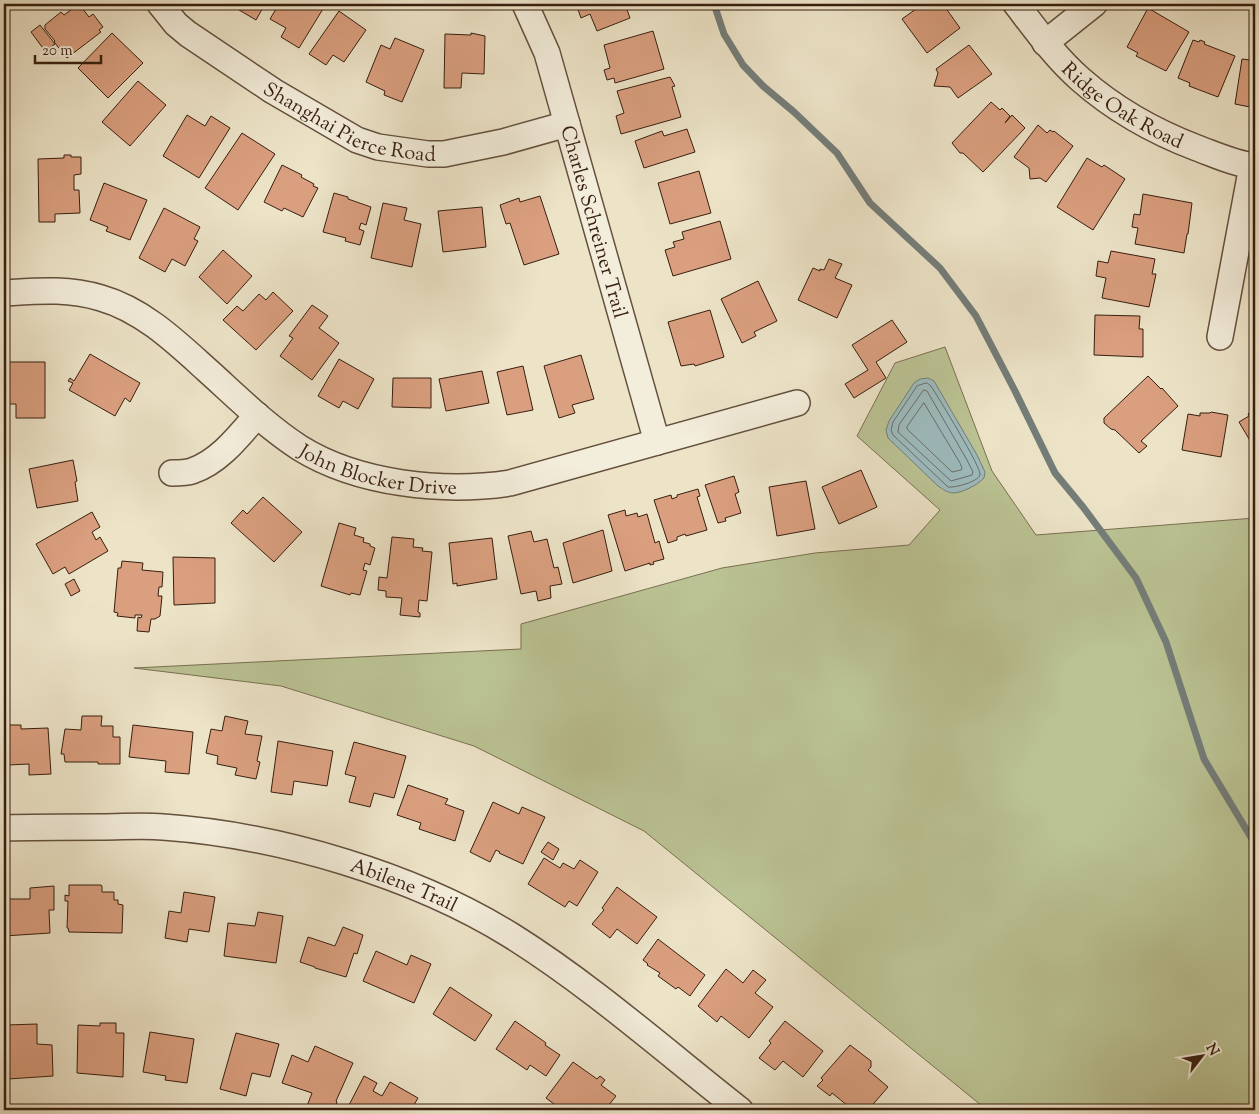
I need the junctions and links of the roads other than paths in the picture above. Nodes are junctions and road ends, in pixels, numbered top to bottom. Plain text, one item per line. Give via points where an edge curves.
1 (160, 4) edge
2 (525, 4) edge
3 (1016, 4) edge
4 (1094, 4) edge
5 (1046, 43) junction
6 (567, 124) junction
7 (1254, 166) edge
8 (4, 293) edge
9 (1220, 337) dead end
10 (797, 403) dead end
11 (257, 415) junction
12 (657, 442) junction
13 (172, 473) dead end
14 (4, 828) edge
15 (740, 1110) edge

1 - 6 street, Shanghai Pierce Road via 188,34 273,90 357,140 378,147 444,154
2 - 6 street, Charles Schreiner Trail via 547,52
3 - 5 street, Ridge Oak Road
4 - 5 street
5 - 7 street, Ridge Oak Road via 1080,79 1132,116 1172,138
6 - 12 street, Charles Schreiner Trail
7 - 9 street
8 - 11 street, John Blocker Drive via 55,290 102,298 140,315
10 - 12 street, John Blocker Drive
11 - 12 street, John Blocker Drive via 319,458 378,478 435,487 485,487 510,483
11 - 13 street via 206,465 190,472
14 - 15 street, Abilene Trail via 163,827 225,835 322,855 401,883 474,916 543,957

